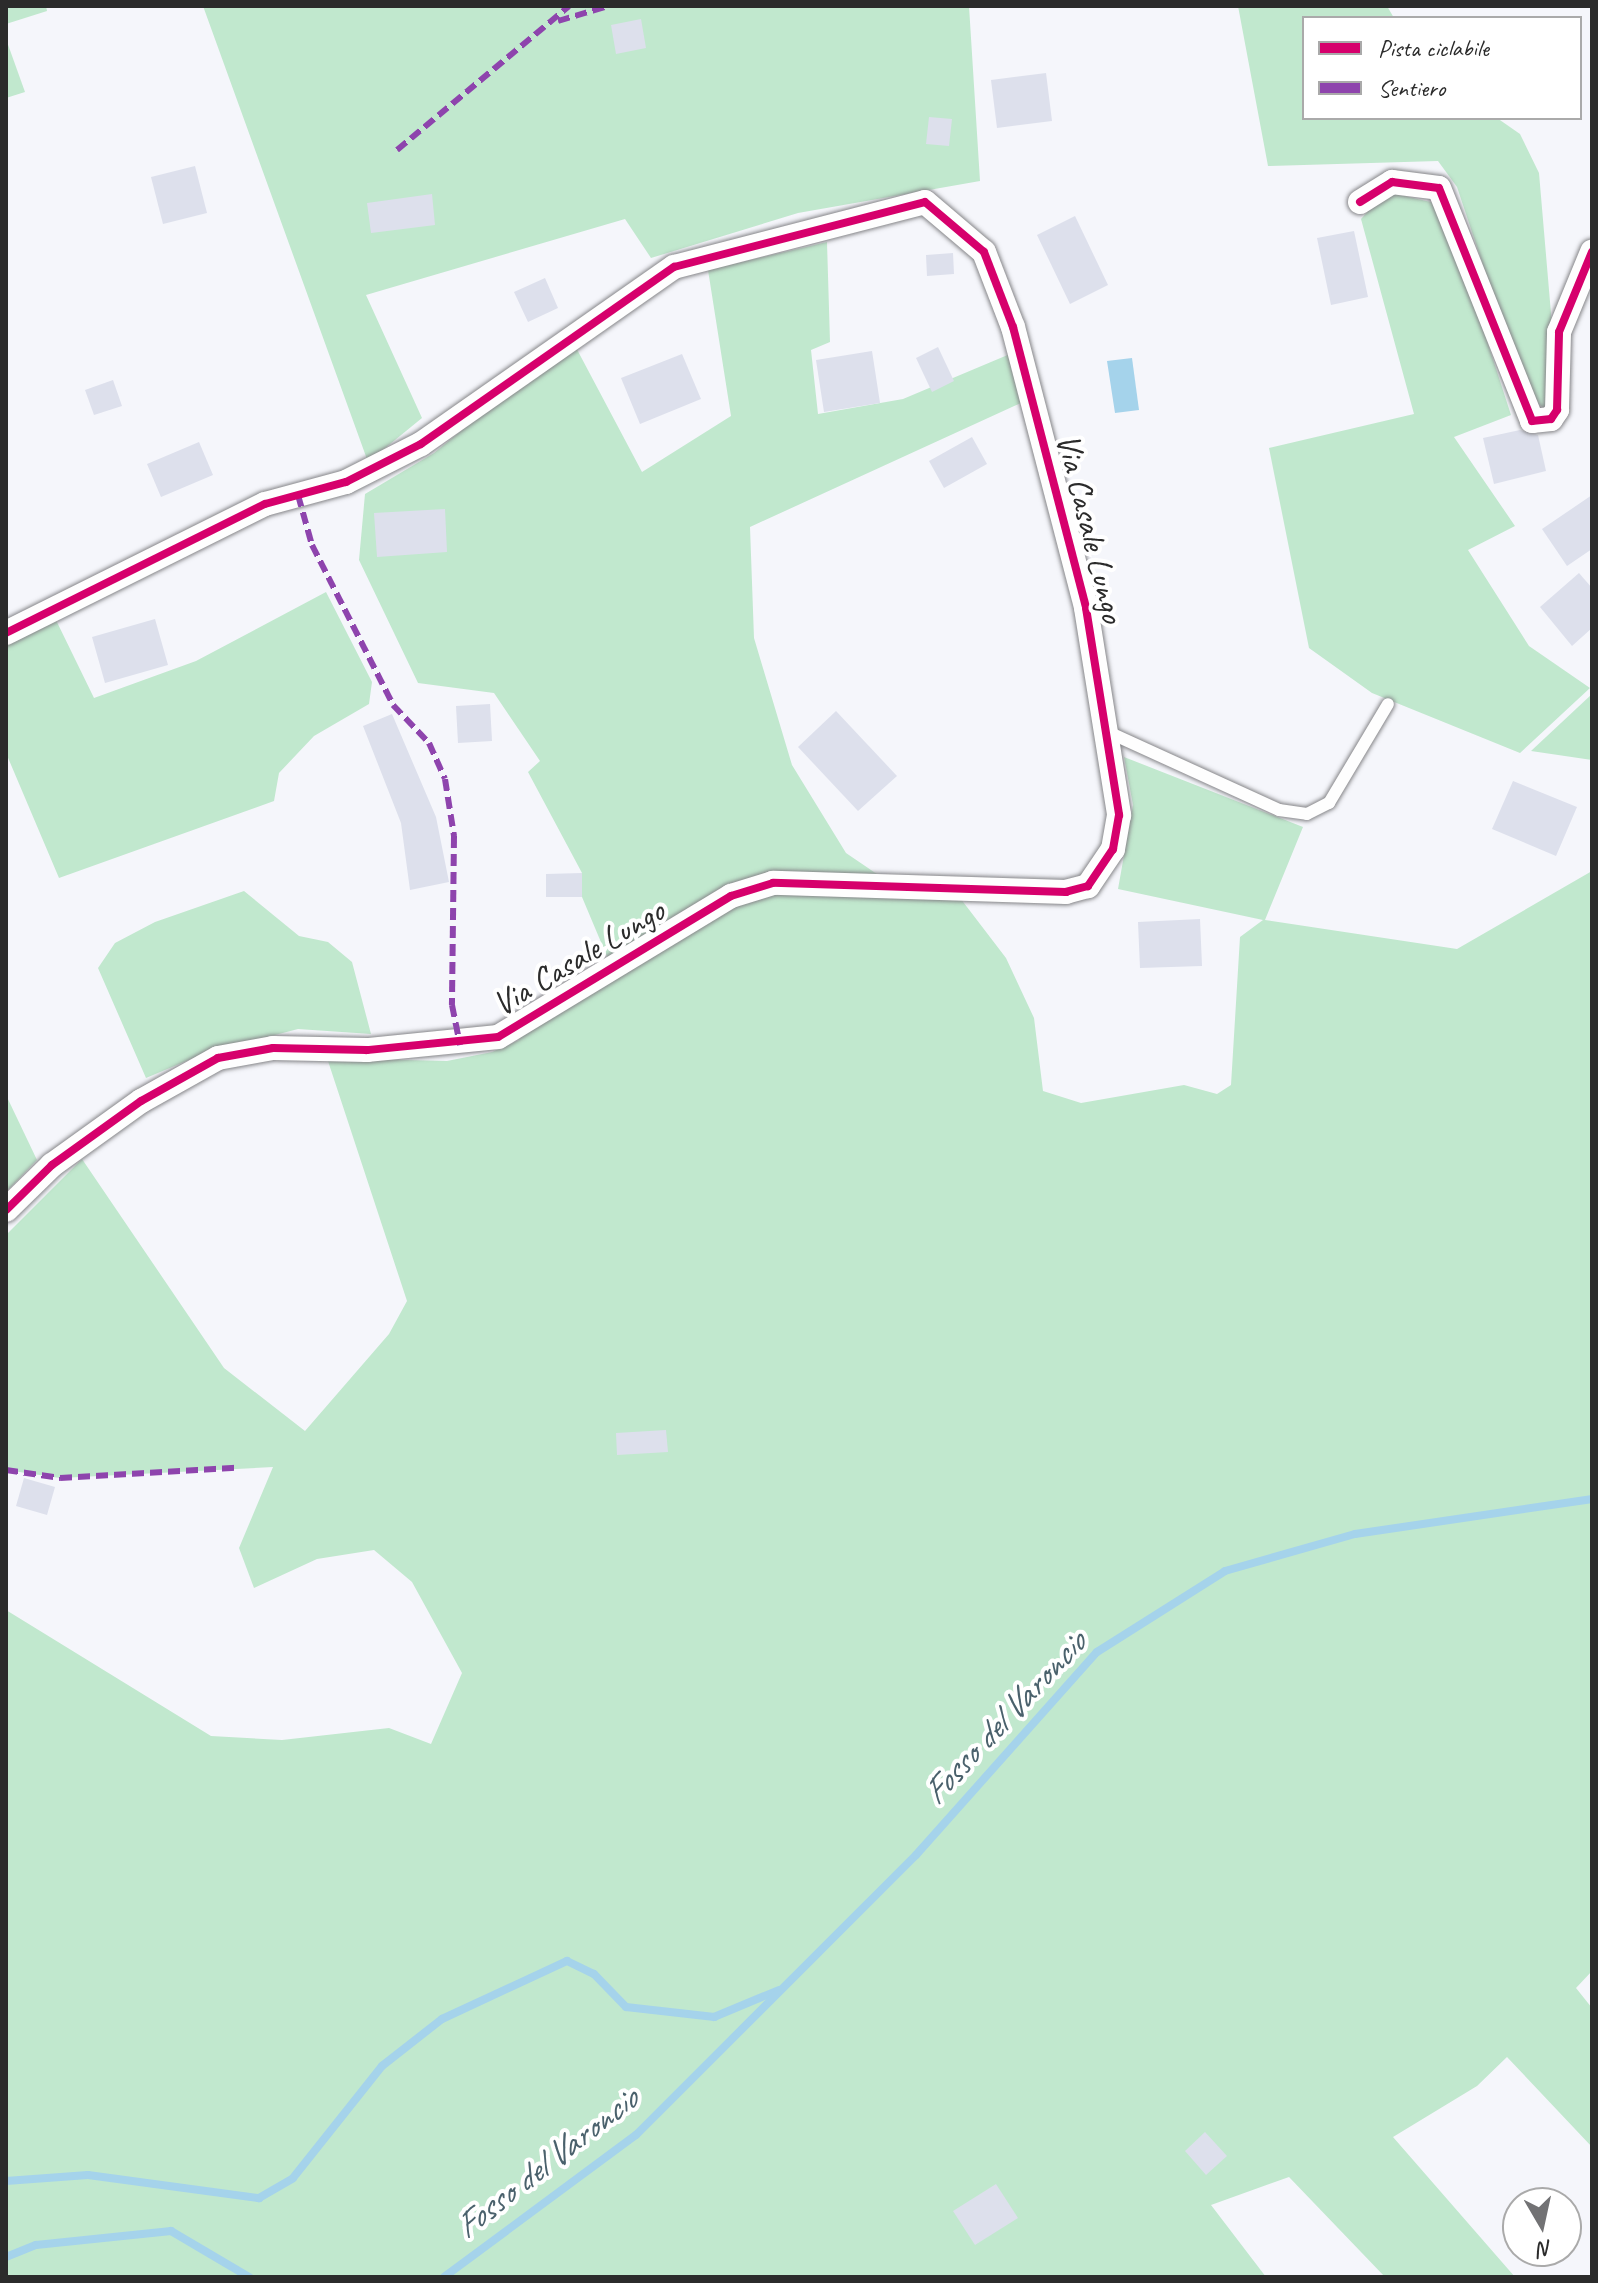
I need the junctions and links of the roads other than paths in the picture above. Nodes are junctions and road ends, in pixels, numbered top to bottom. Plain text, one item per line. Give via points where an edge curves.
1 (1360, 202) dead end
2 (1592, 252) edge
3 (6, 633) edge
4 (1388, 704) dead end
5 (1108, 732) junction
6 (6, 1210) edge

1 - 2 street via 1392,182 1439,188 1532,421 1551,419 1557,410 1559,332
3 - 5 street, Via Casale Lungo via 265,504 346,482 421,444 674,267 925,202 984,252 1013,327 1086,608
4 - 5 lane via 1329,803 1307,814 1279,810
5 - 6 street, Via Casale Lungo via 1119,815 1113,849 1088,886 773,883 745,892 498,1037 367,1050 273,1048 218,1058 141,1101

